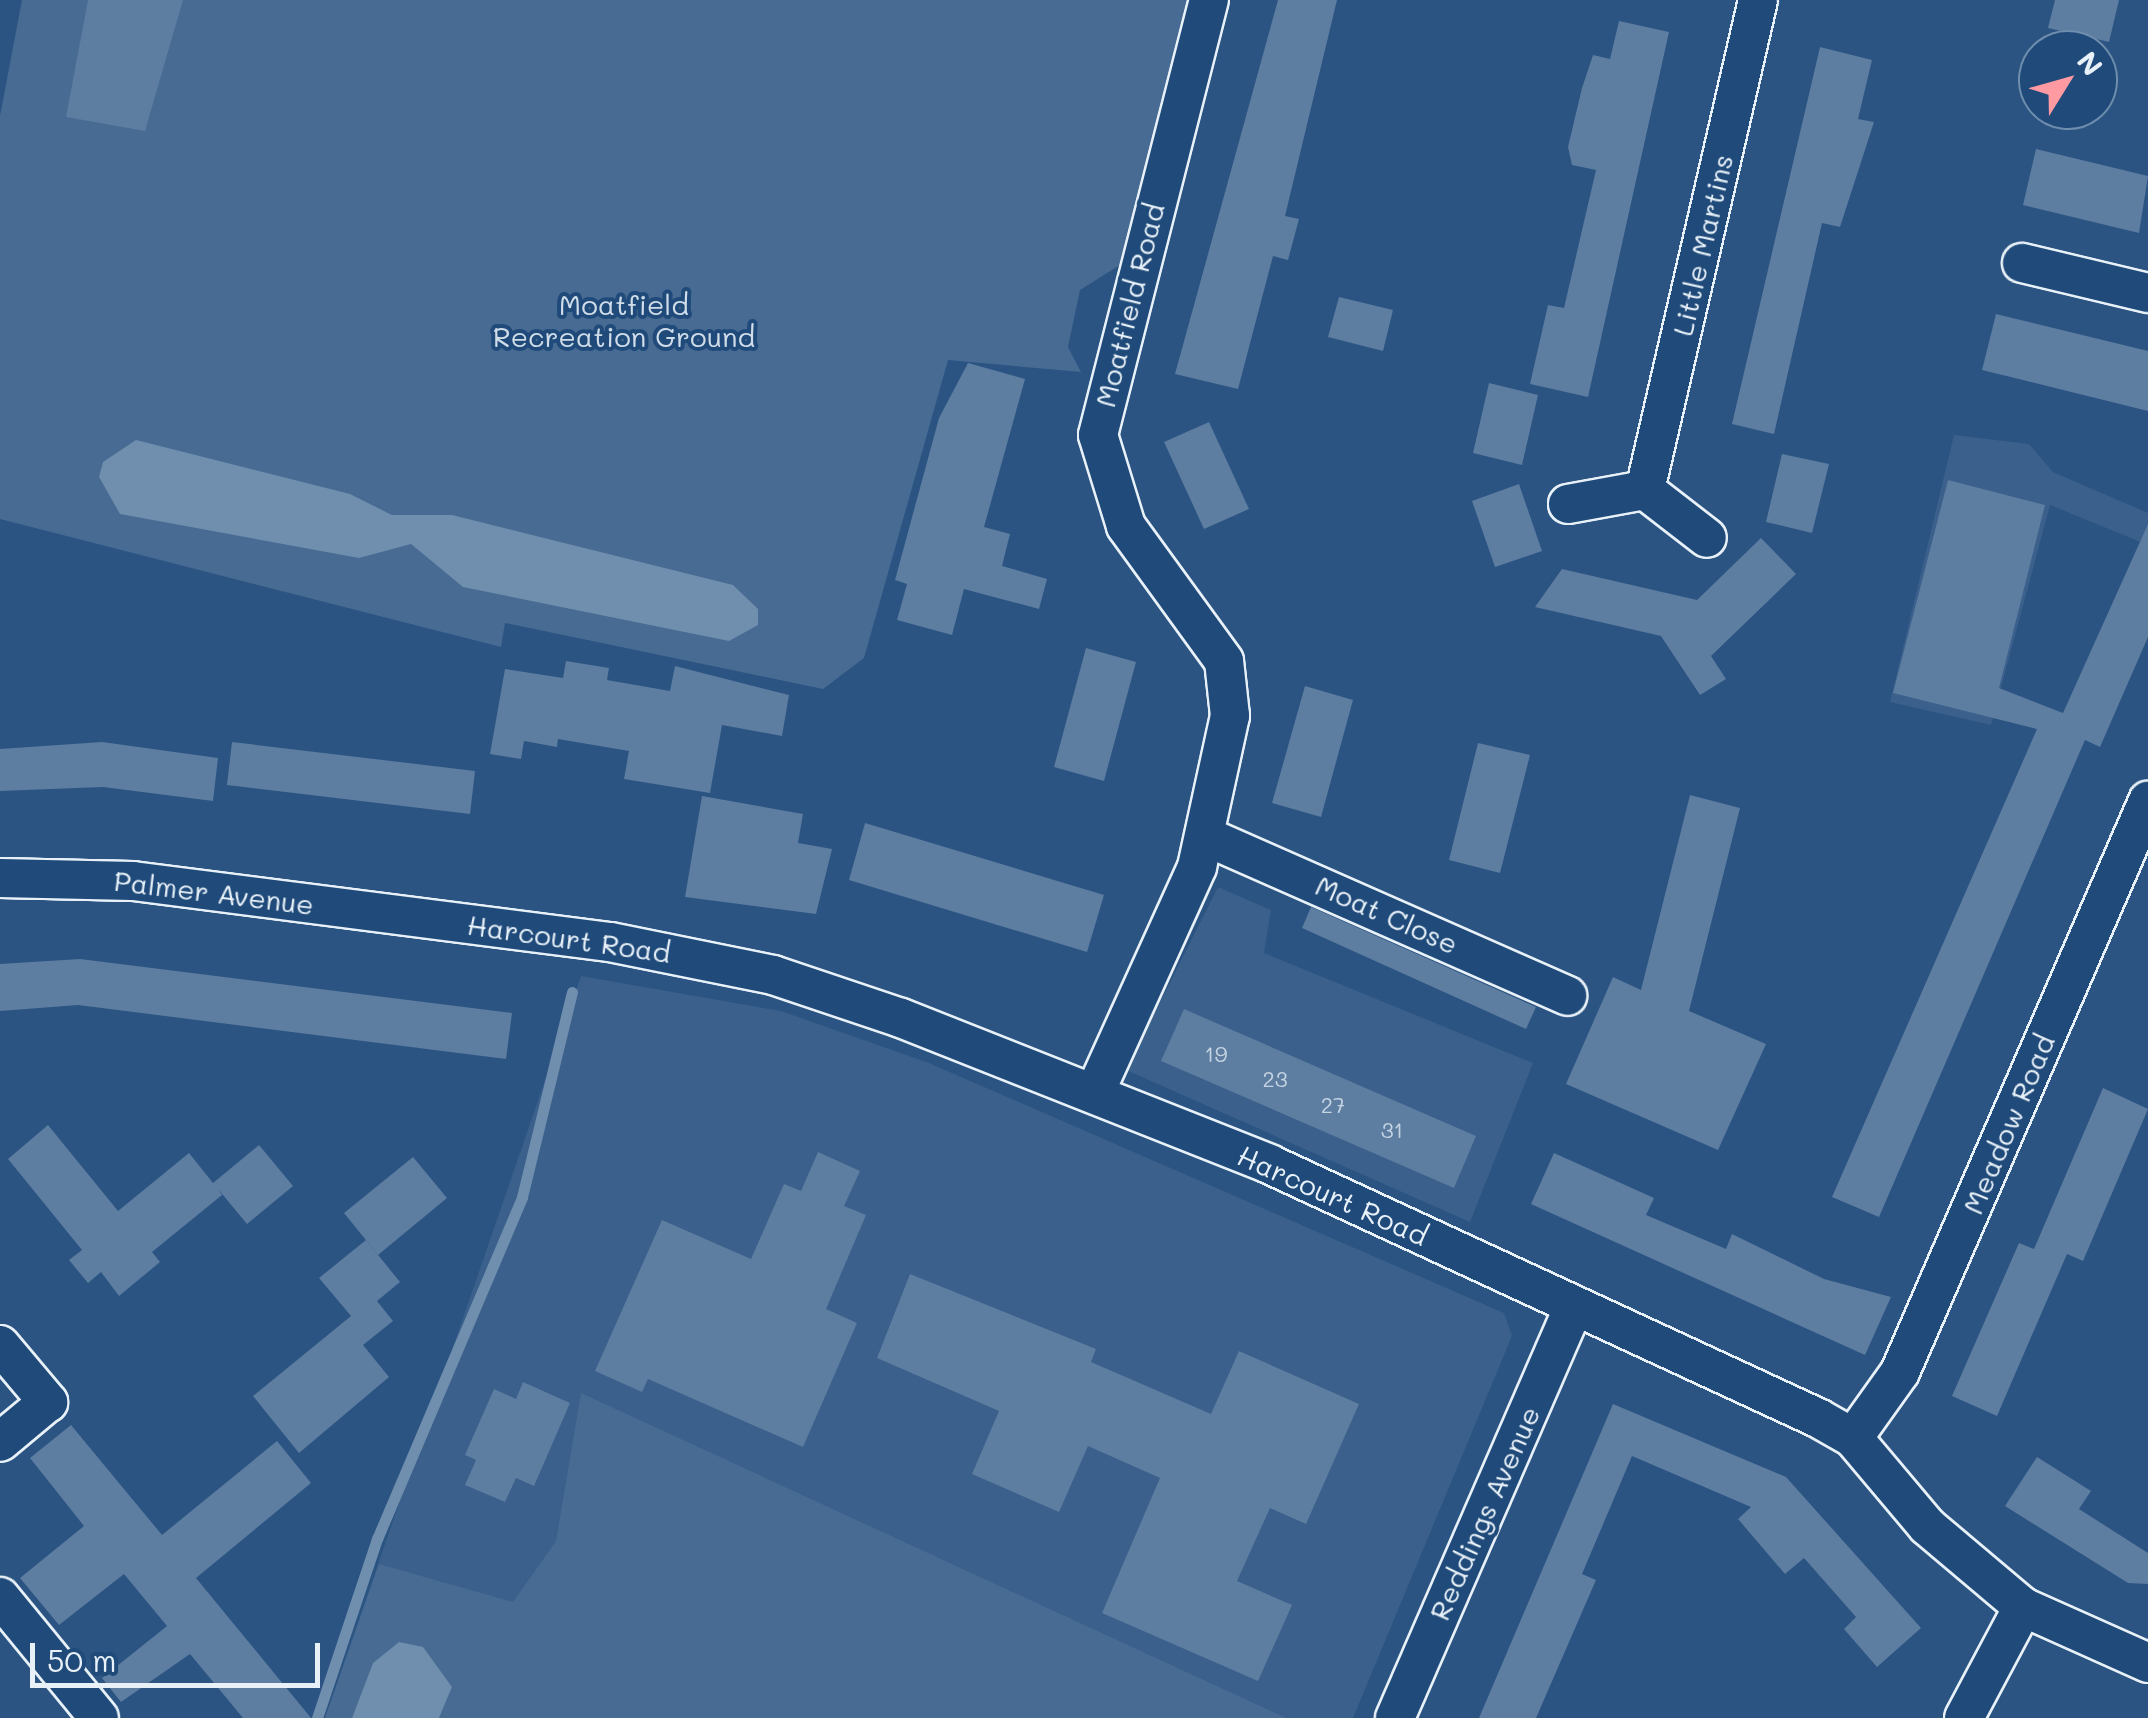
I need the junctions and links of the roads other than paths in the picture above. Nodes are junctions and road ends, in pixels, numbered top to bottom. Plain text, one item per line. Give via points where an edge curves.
1 (1209, 0) edge
2 (1758, 0) edge
3 (2022, 264) dead end
4 (2148, 293) edge
5 (1646, 490) junction
6 (1568, 504) dead end
7 (1707, 538) dead end
8 (2146, 810) edge
9 (1205, 836) junction
10 (0, 878) edge
11 (428, 918) joint
12 (1567, 996) dead end
13 (1096, 1092) junction
14 (1572, 1309) junction
15 (0, 1345) edge
16 (1853, 1438) junction
17 (0, 1442) edge
18 (0, 1597) edge
19 (2023, 1607) junction
20 (2148, 1663) edge
21 (100, 1718) edge
22 (1395, 1718) edge
23 (1964, 1718) edge

1 - 9 street, Moatfield Road via 1098,435 1126,526 1229,675 1230,716
2 - 5 street, Little Martins
3 - 4 street
5 - 6 street
5 - 7 street
8 - 16 street, Meadow Road via 1900,1372
9 - 12 street, Moat Close
9 - 13 street, Moatfield Road
10 - 11 street, Palmer Avenue via 133,882
11 - 13 street, Harcourt Road via 773,975
13 - 14 street, Harcourt Road
14 - 16 street, Harcourt Road
14 - 22 street, Reddings Avenue
15 - 17 street via 48,1402
16 - 19 street, Harcourt Road via 1927,1526
18 - 21 street
19 - 20 street, Harcourt Road
19 - 23 street

